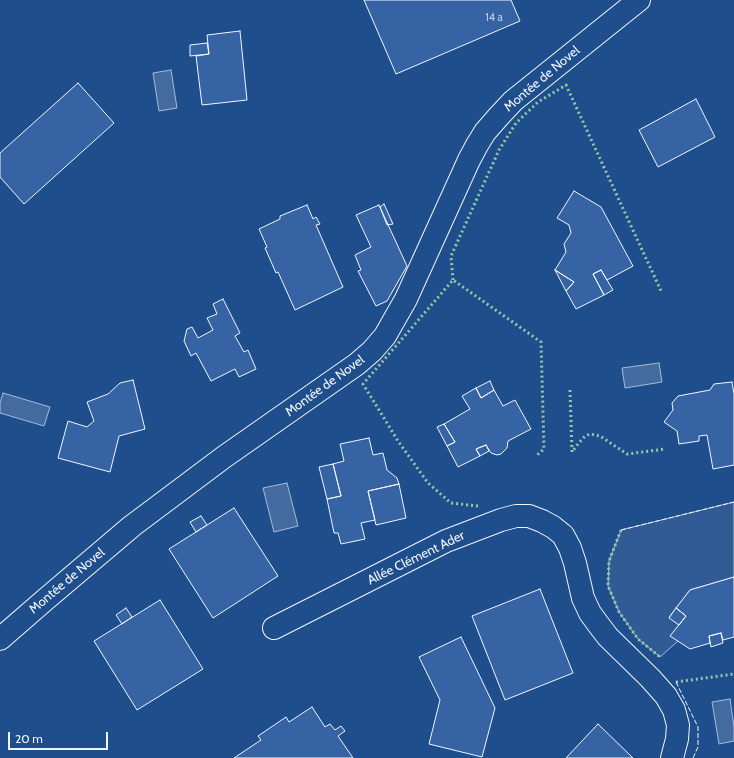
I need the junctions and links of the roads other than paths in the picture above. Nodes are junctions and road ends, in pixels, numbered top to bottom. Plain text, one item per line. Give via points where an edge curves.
1 (638, 0) edge
2 (274, 628) dead end
3 (0, 639) edge
4 (672, 758) edge

1 - 3 street, Montée de Novel via 513,101 485,132 469,160 406,299 385,336 372,351 132,526
2 - 4 street, Allée Clément Ader via 446,541 516,516 542,520 563,535 570,548 583,598 590,613 608,637 666,696 674,710 678,739

